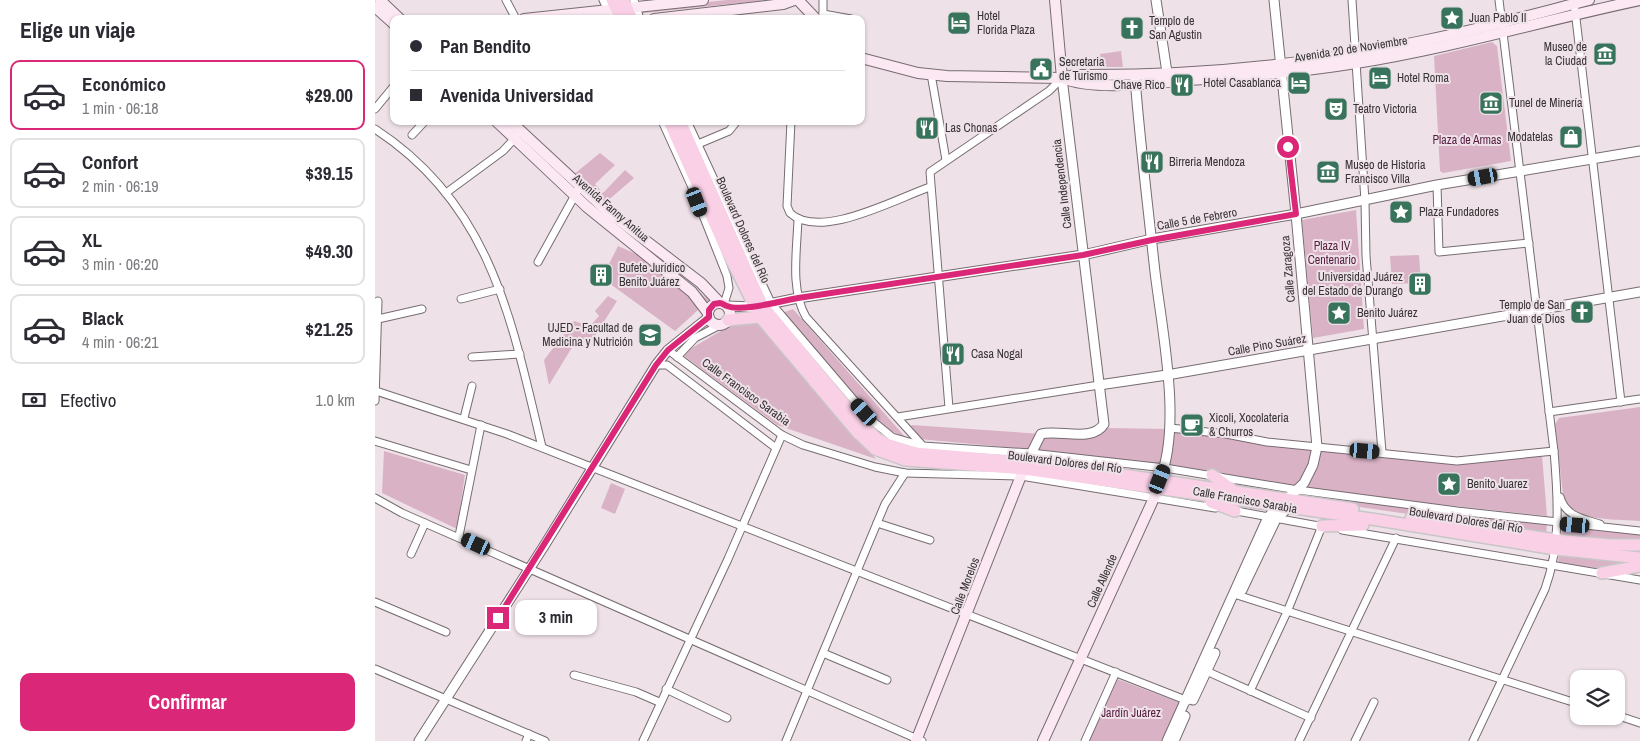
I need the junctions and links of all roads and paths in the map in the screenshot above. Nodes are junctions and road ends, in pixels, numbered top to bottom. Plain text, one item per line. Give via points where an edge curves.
1 (380, 0) edge
2 (506, 0) edge
3 (603, 0) edge
4 (703, 0) edge
5 (794, 0) edge
6 (798, 0) edge
7 (823, 0) edge
8 (1055, 0) edge
9 (1156, 0) edge
10 (1274, 0) edge
11 (1352, 0) edge
12 (1499, 0) edge
13 (1589, 0) edge
14 (1640, 0) edge
15 (1575, 6) edge
16 (375, 7) edge
17 (622, 9) edge
18 (396, 15) edge
19 (514, 15) edge
20 (563, 15) edge
21 (688, 15) edge
22 (818, 15) edge
23 (821, 15) edge
24 (390, 20) edge
25 (1502, 26) junction
26 (1356, 58) junction
27 (865, 59) edge
28 (1280, 68) junction
29 (931, 74) junction
30 (1062, 78) junction
31 (1168, 78) junction
32 (1136, 80) junction
33 (390, 91) edge
34 (375, 109) edge
35 (421, 125) edge
36 (510, 125) edge
37 (664, 125) edge
38 (671, 125) edge
39 (681, 125) edge
40 (689, 125) edge
41 (733, 125) edge
42 (791, 125) edge
43 (375, 129) edge
44 (412, 135) dead end
45 (518, 135) junction
46 (698, 144) junction
47 (1640, 151) edge
48 (1593, 159) junction
49 (946, 160) junction
50 (1519, 170) junction
51 (1437, 185) junction
52 (930, 187) junction
53 (578, 191) junction
54 (446, 193) junction
55 (1365, 201) junction
56 (1296, 214) junction
57 (798, 219) junction
58 (720, 233) junction
59 (741, 238) junction
60 (1152, 240) junction
61 (1529, 242) junction
62 (717, 252) junction
63 (1083, 255) junction
64 (740, 257) junction
65 (538, 262) dead end
66 (940, 277) junction
67 (500, 289) junction
68 (1640, 292) edge
69 (1608, 296) junction
70 (798, 298) junction
71 (461, 299) dead end
72 (378, 301) dead end
73 (724, 304) junction
74 (762, 305) junction
75 (422, 309) dead end
76 (1536, 311) junction
77 (709, 315) junction
78 (760, 318) junction
79 (378, 319) junction
80 (728, 321) junction
81 (1373, 339) junction
82 (668, 350) junction
83 (1309, 350) junction
84 (520, 354) junction
85 (472, 357) dead end
86 (677, 357) junction
87 (656, 365) junction
88 (1167, 375) junction
89 (1099, 385) junction
90 (472, 386) dead end
91 (376, 391) edge
92 (1640, 399) edge
93 (375, 401) edge
94 (1621, 402) junction
95 (949, 408) junction
96 (1549, 412) junction
97 (898, 417) junction
98 (464, 418) junction
99 (481, 425) junction
100 (1170, 428) junction
101 (783, 435) junction
102 (375, 441) edge
103 (1037, 441) joint
104 (923, 446) junction
105 (542, 447) junction
106 (1317, 447) junction
107 (777, 448) junction
108 (1554, 451) junction
109 (1382, 452) junction
110 (1026, 465) junction
111 (593, 467) junction
112 (1165, 468) junction
113 (471, 470) junction
114 (905, 473) junction
115 (1212, 475) junction
116 (1157, 488) junction
117 (1557, 489) junction
118 (1233, 490) junction
119 (1194, 494) junction
120 (375, 498) edge
121 (1289, 501) junction
122 (1235, 511) junction
123 (1272, 518) junction
124 (1378, 520) junction
125 (425, 523) junction
126 (877, 523) junction
127 (1557, 523) junction
128 (743, 526) junction
129 (1322, 526) junction
130 (1615, 528) junction
131 (1640, 531) edge
132 (459, 536) junction
133 (1396, 538) junction
134 (930, 540) dead end
135 (1556, 544) junction
136 (1640, 545) edge
137 (411, 554) dead end
138 (1640, 558) edge
139 (1553, 565) junction
140 (1640, 566) edge
141 (528, 569) junction
142 (857, 570) junction
143 (1602, 573) junction
144 (1640, 580) edge
145 (1237, 595) junction
146 (375, 602) edge
147 (1287, 612) junction
148 (968, 614) junction
149 (1350, 631) junction
150 (446, 632) dead end
151 (691, 639) junction
152 (823, 653) junction
153 (1082, 658) junction
154 (375, 669) edge
155 (1204, 670) junction
156 (1116, 672) junction
157 (574, 675) dead end
158 (887, 680) dead end
159 (1503, 680) junction
160 (666, 689) junction
161 (808, 690) junction
162 (1250, 691) junction
163 (446, 700) junction
164 (1189, 701) junction
165 (1570, 701) edge
166 (659, 702) junction
167 (1374, 702) dead end
168 (727, 718) dead end
169 (1311, 718) junction
170 (1625, 718) edge
171 (1640, 723) edge
172 (527, 738) edge
173 (918, 740) edge
174 (419, 741) edge
175 (545, 741) edge
176 (643, 741) edge
177 (786, 741) edge
178 (1043, 741) edge
179 (1085, 741) edge
180 (1167, 741) edge
181 (1174, 741) edge
182 (1299, 741) edge
183 (1355, 741) edge
184 (1473, 741) edge

1 - 18 main road
2 - 19 street
3 - 17 street
4 - 17 main road
5 - 21 main road
6 - 22 main road
7 - 23 street
8 - 30 main road, Calle Independencia
9 - 31 street
10 - 28 street, Calle Zaragoza
11 - 26 street
12 - 25 street
13 - 15 main road, Avenida 20 de Noviembre
14 - 15 main road, Avenida 20 de Noviembre
15 - 25 main road, Avenida 20 de Noviembre
15 - 48 street
16 - 24 main road
17 - 20 main road
25 - 26 main road, Avenida 20 de Noviembre via 1429,49
25 - 50 street
26 - 28 main road, Avenida 20 de Noviembre
26 - 55 street
27 - 29 main road, Avenida 20 de Noviembre
28 - 31 main road, Avenida 20 de Noviembre
28 - 56 street, Calle Zaragoza
29 - 30 main road, Avenida 20 de Noviembre
29 - 49 street
30 - 32 main road, Avenida 20 de Noviembre via 1074,82
30 - 49 street via 1049,91
30 - 63 street, Calle Independencia
31 - 32 main road, Avenida 20 de Noviembre
32 - 60 street, Calle Allende
33 - 34 street
35 - 44 street
36 - 45 main road, Avenida Fanny Anitua
37 - 62 street
38 - 58 main road, Boulevard Dolores del Río
39 - 64 main road, Boulevard Dolores del Río
40 - 46 street
41 - 46 street
42 - 57 street via 787,206
43 - 54 street via 415,161
45 - 53 main road, Avenida Fanny Anitua
45 - 54 street via 503,151
46 - 59 street
47 - 48 street, Calle 5 de Febrero
48 - 50 street, Calle 5 de Febrero
48 - 69 street
49 - 52 street via 930,172
50 - 51 street, Calle 5 de Febrero
50 - 61 street
51 - 55 street, Calle 5 de Febrero
51 - 61 street via 1439,252
52 - 57 street via 849,217 818,222
52 - 66 street
53 - 65 street
53 - 73 main road, Avenida Fanny Anitua via 701,283
53 - 77 main road, Avenida Fanny Anitua via 604,221 692,292
54 - 67 street via 483,249
55 - 56 street, Calle 5 de Febrero
55 - 81 street
56 - 60 street, Calle 5 de Febrero
56 - 83 street, Calle Zaragoza
57 - 70 street
58 - 62 main road
58 - 74 main road, Boulevard Dolores del Río
59 - 64 main road
59 - 74 street
60 - 63 street, Calle 5 de Febrero
60 - 88 street, Calle Allende
61 - 76 street
62 - 73 street via 729,284
63 - 66 street, Calle 5 de Febrero
63 - 89 street, Calle Independencia
64 - 74 main road, Boulevard Dolores del Río
66 - 70 street, Calle 5 de Febrero
66 - 95 street
67 - 71 street
67 - 84 street
68 - 69 street, Calle Pino Suárez
69 - 76 street, Calle Pino Suárez
69 - 94 street
70 - 74 street, Calle 5 de Febrero
70 - 97 street via 806,317
72 - 79 street
73 - 74 street, Calle 5 de Febrero
73 - 77 main road via 711,307
73 - 80 main road via 730,313
74 - 78 main road, Boulevard Dolores del Río
74 - 80 main road
74 - 104 street via 870,419 892,437
74 - 110 main road, Boulevard Dolores del Río via 856,418 881,441 915,453
75 - 79 street
76 - 81 street, Calle Pino Suárez
76 - 96 street
77 - 80 main road via 714,323
77 - 82 street
78 - 80 main road
78 - 110 main road, Boulevard Dolores del Río via 851,426 875,449 913,462
79 - 91 street
80 - 86 street via 695,338
81 - 83 street, Calle Pino Suárez
81 - 109 street
82 - 86 street, Calle Francisco Sarabia
82 - 87 street
83 - 88 street, Calle Pino Suárez
83 - 106 street, Calle Zaragoza
84 - 85 street
84 - 105 street
86 - 101 street, Calle Francisco Sarabia
87 - 107 street, Calle Francisco Sarabia via 667,365
87 - 111 street
88 - 89 street, Calle Pino Suárez
88 - 100 street, Calle Allende
89 - 95 street, Calle Pino Suárez
89 - 103 street, Calle Independencia via 1104,424 1101,429 1089,433 1044,433
90 - 98 street
91 - 93 street
91 - 98 street
92 - 94 street
94 - 96 street
95 - 97 street, Calle Pino Suárez
96 - 108 street
97 - 104 street
98 - 99 street
99 - 105 street
99 - 113 street
100 - 106 street
100 - 112 street, Calle Allende
101 - 107 street
101 - 114 street, Calle Francisco Sarabia via 803,445
102 - 113 street
103 - 110 street, Calle Morelos
104 - 110 street
105 - 111 street
106 - 109 street
106 - 121 street via 1313,465
107 - 128 street
108 - 109 street via 1461,461
108 - 117 street
110 - 112 street
110 - 114 street, Calle Francisco Sarabia
110 - 116 main road, Boulevard Dolores del Río
110 - 116 street, Calle Francisco Sarabia
110 - 148 main road, Calle Morelos
111 - 128 street
111 - 141 street
112 - 115 street
112 - 116 street, Calle Allende
113 - 132 street
114 - 126 street
115 - 118 main road
115 - 121 street
116 - 118 main road, Boulevard Dolores del Río
116 - 119 main road, Boulevard Dolores del Río
116 - 122 street, Calle Francisco Sarabia
116 - 153 main road, Calle Allende
117 - 127 street
117 - 130 street via 1562,504 1571,513
118 - 121 main road, Boulevard Dolores del Río
119 - 121 main road, Boulevard Dolores del Río
119 - 122 main road
120 - 125 street
121 - 123 street
121 - 124 main road, Boulevard Dolores del Río
121 - 127 street
121 - 135 main road, Boulevard Dolores del Río
122 - 123 street, Calle Francisco Sarabia
123 - 129 street, Calle Francisco Sarabia
123 - 145 street
124 - 129 main road via 1369,524
124 - 135 main road, Boulevard Dolores del Río
125 - 132 street
125 - 137 street
126 - 134 street
126 - 142 street
127 - 130 street
127 - 135 street
128 - 142 street
128 - 151 street
129 - 133 street, Calle Francisco Sarabia
129 - 147 street
130 - 131 street
132 - 141 street
133 - 139 street, Calle Francisco Sarabia
133 - 149 street
135 - 136 main road, Boulevard Dolores del Río
135 - 138 main road, Boulevard Dolores del Río
135 - 139 street
139 - 143 street, Calle Francisco Sarabia
139 - 159 street
140 - 143 main road
141 - 151 street
141 - 163 street
142 - 148 street
142 - 152 street
143 - 144 street, Calle Francisco Sarabia
145 - 147 street
145 - 155 street
146 - 150 street
147 - 149 street
147 - 162 street
148 - 153 street
148 - 173 main road, Calle Morelos
149 - 159 street
149 - 169 street
151 - 160 street
151 - 161 street
152 - 158 street
152 - 161 street
153 - 156 street
153 - 178 main road, Calle Allende
154 - 163 street
155 - 162 street
155 - 164 street
156 - 164 street
156 - 179 street
157 - 166 street via 636,692
159 - 165 street
159 - 184 street
160 - 166 street
160 - 168 street
161 - 173 street
161 - 177 street
162 - 169 street
163 - 172 street
163 - 174 street
164 - 180 street
164 - 181 street
166 - 176 street
167 - 183 street
169 - 182 street
170 - 171 street
172 - 175 street

